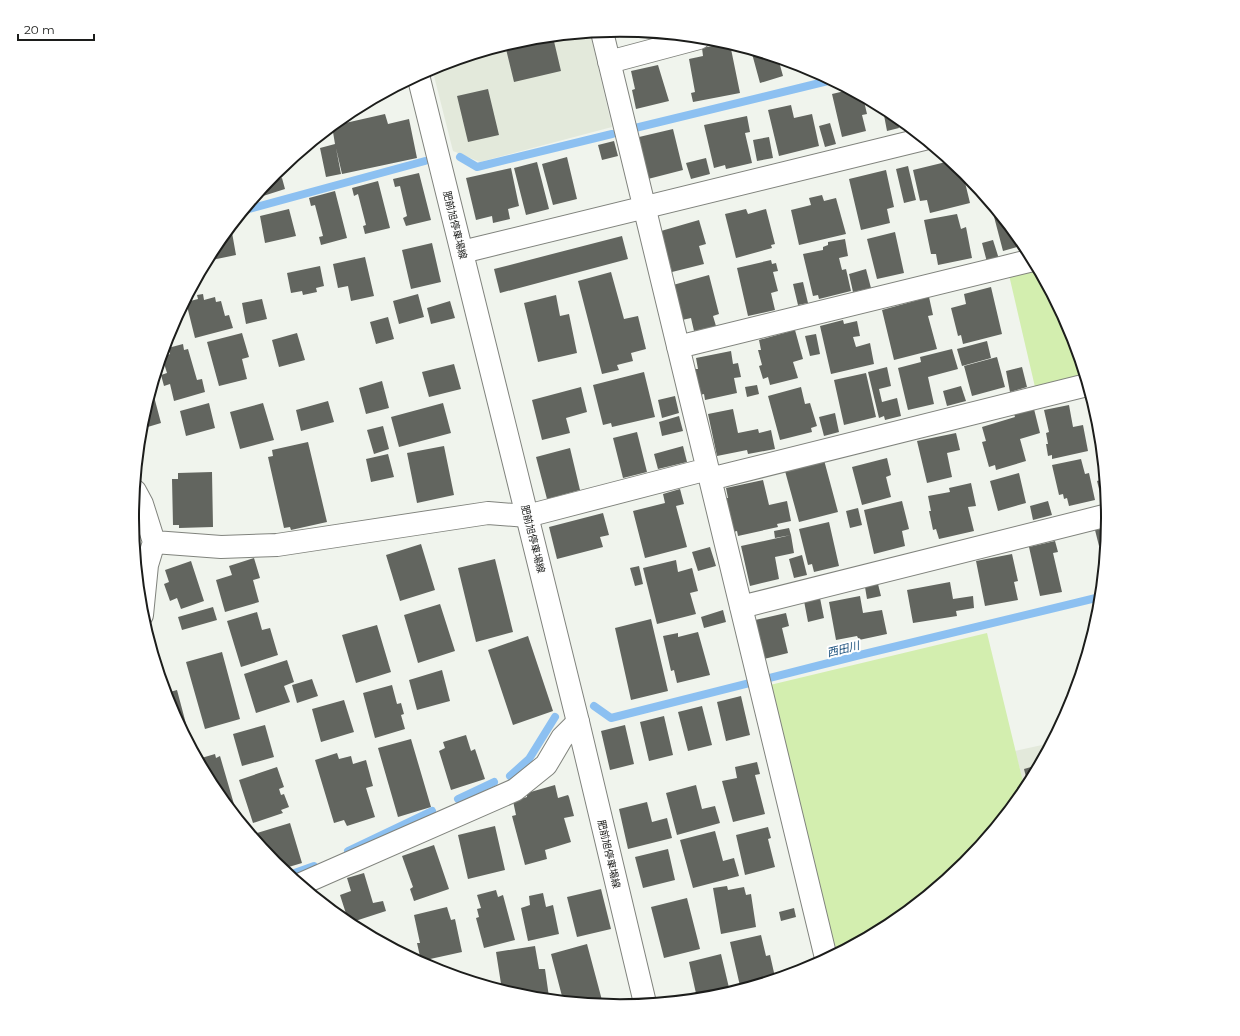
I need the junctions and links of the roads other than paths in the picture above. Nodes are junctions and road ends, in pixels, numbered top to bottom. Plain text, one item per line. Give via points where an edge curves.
1 (603, 38) edge
2 (686, 41) edge
3 (609, 62) junction
4 (420, 81) edge
5 (918, 140) edge
6 (644, 208) junction
7 (462, 252) junction
8 (1027, 262) edge
9 (678, 347) junction
10 (1082, 386) edge
11 (709, 474) junction
12 (140, 500) edge
13 (527, 516) junction
14 (1101, 517) edge
15 (154, 542) junction
16 (144, 590) edge
17 (741, 607) junction
18 (578, 722) junction
19 (305, 882) edge
20 (825, 953) edge
21 (644, 998) edge

1 - 3 street
2 - 3 street
3 - 6 street
4 - 7 street, 肥前旭停車場線
5 - 6 street
6 - 7 street
6 - 9 street
7 - 13 street, 肥前旭停車場線
8 - 9 street
9 - 11 street
10 - 11 street
11 - 13 street
11 - 17 street
12 - 15 street
13 - 15 street via 488,513 277,545 221,548
13 - 18 street, 肥前旭停車場線
14 - 17 street
15 - 16 street via 147,565
17 - 20 street
18 - 19 street via 562,738 546,765 515,790
18 - 21 street, 肥前旭停車場線

